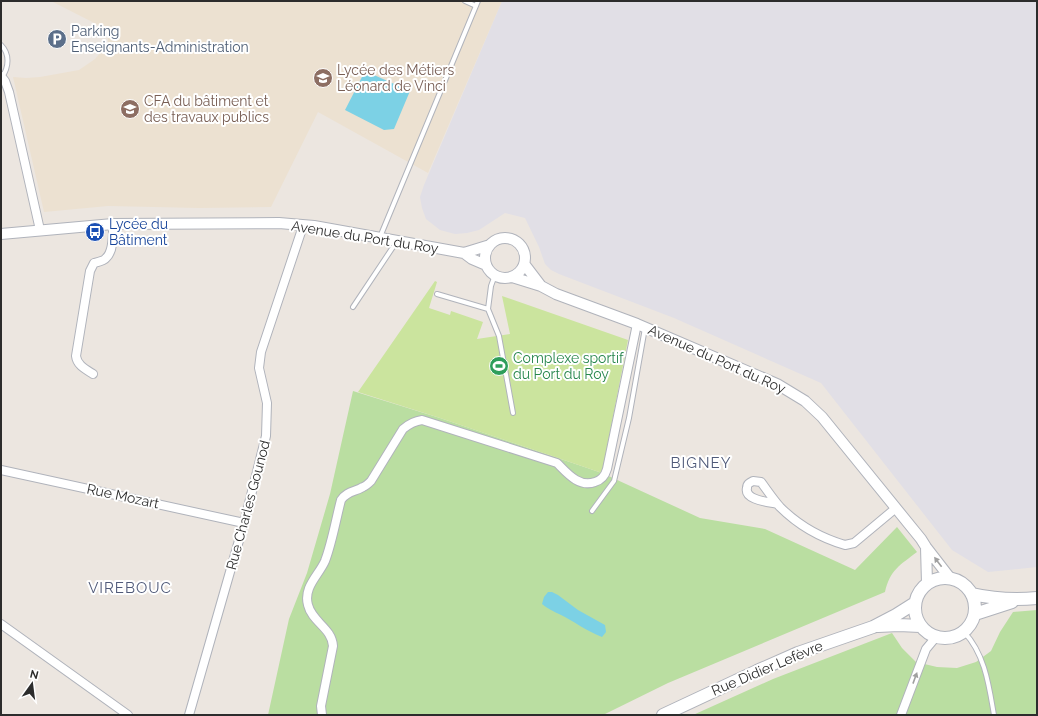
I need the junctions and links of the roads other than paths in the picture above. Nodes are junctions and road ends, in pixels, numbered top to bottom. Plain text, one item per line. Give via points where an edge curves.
1 (465, 1) edge
2 (478, 1) edge
3 (476, 6) junction
4 (1, 45) edge
5 (1, 77) edge
6 (113, 224) junction
7 (302, 225) junction
8 (40, 230) junction
9 (1, 234) edge
10 (380, 237) junction
11 (397, 241) junction
12 (490, 245) junction
13 (464, 254) junction
14 (525, 264) junction
15 (486, 265) junction
16 (495, 276) junction
17 (512, 277) junction
18 (541, 286) junction
19 (437, 294) dead end
20 (353, 307) dead end
21 (488, 309) junction
22 (641, 326) junction
23 (93, 374) dead end
24 (513, 413) dead end
25 (1, 470) edge
26 (777, 504) dead end
27 (896, 508) junction
28 (592, 511) dead end
29 (244, 523) junction
30 (926, 547) junction
31 (950, 578) junction
32 (927, 583) junction
33 (972, 594) junction
34 (1037, 598) edge
35 (1019, 600) junction
36 (915, 603) junction
37 (975, 614) junction
38 (1, 624) edge
39 (920, 626) junction
40 (873, 627) junction
41 (964, 632) junction
42 (936, 638) junction
43 (128, 715) edge
44 (189, 715) edge
45 (322, 715) edge
46 (663, 715) edge
47 (901, 715) edge
48 (994, 715) edge

1 - 3 lane
2 - 3 lane
3 - 10 lane
4 - 5 lane via 8,61 7,69
5 - 8 street via 9,92
6 - 7 street, Avenue du Port du Roy
6 - 8 street, Avenue du Port du Roy
6 - 23 street via 113,240 109,254 105,260 94,263 90,271 76,356 80,366
7 - 10 street, Avenue du Port du Roy
7 - 29 street, Rue Charles Gounod via 261,352 258,368 267,403 266,436
8 - 9 street, Avenue du Port du Roy
10 - 11 street, Avenue du Port du Roy
11 - 13 street, Avenue du Port du Roy
11 - 20 lane
12 - 13 street, Avenue du Port du Roy
12 - 14 street, Avenue du Port du Roy via 502,238 515,240 524,251
12 - 15 street via 486,251
13 - 15 street, Avenue du Port du Roy
14 - 17 street via 521,271
14 - 18 street, Avenue du Port du Roy
15 - 16 street, Avenue du Port du Roy
16 - 17 street, Avenue du Port du Roy
16 - 21 lane
17 - 18 street, Avenue du Port du Roy
18 - 22 street, Avenue du Port du Roy
19 - 21 lane
21 - 24 lane via 499,336
22 - 27 street, Avenue du Port du Roy via 777,384 805,401 822,417
22 - 28 lane via 629,418 614,481
22 - 45 street via 607,469 601,480 583,484 557,463 422,420 415,420 403,429 371,481 345,496 325,561 306,595 308,606 314,616 333,639 321,706
25 - 29 street, Rue Mozart
26 - 27 street via 806,528 845,545 854,543
27 - 30 street, Avenue du Port du Roy
29 - 44 street, Rue Charles Gounod
31 -> 30 street, Avenue du Port du Roy
30 - 32 street
31 - 32 main road via 935,579
31 - 33 main road via 965,586
32 - 36 main road via 920,590
33 - 35 main road
33 - 37 main road
34 - 35 main road
35 - 37 main road
36 - 39 main road via 915,618
36 - 40 main road, Rue Didier Lefèvre
37 - 41 main road
38 - 43 street
39 - 40 main road, Rue Didier Lefèvre
39 - 42 main road
40 - 46 main road, Rue Didier Lefèvre via 798,653
41 - 42 main road via 956,637
41 - 48 lane via 973,642 987,673
47 -> 42 street via 926,649

